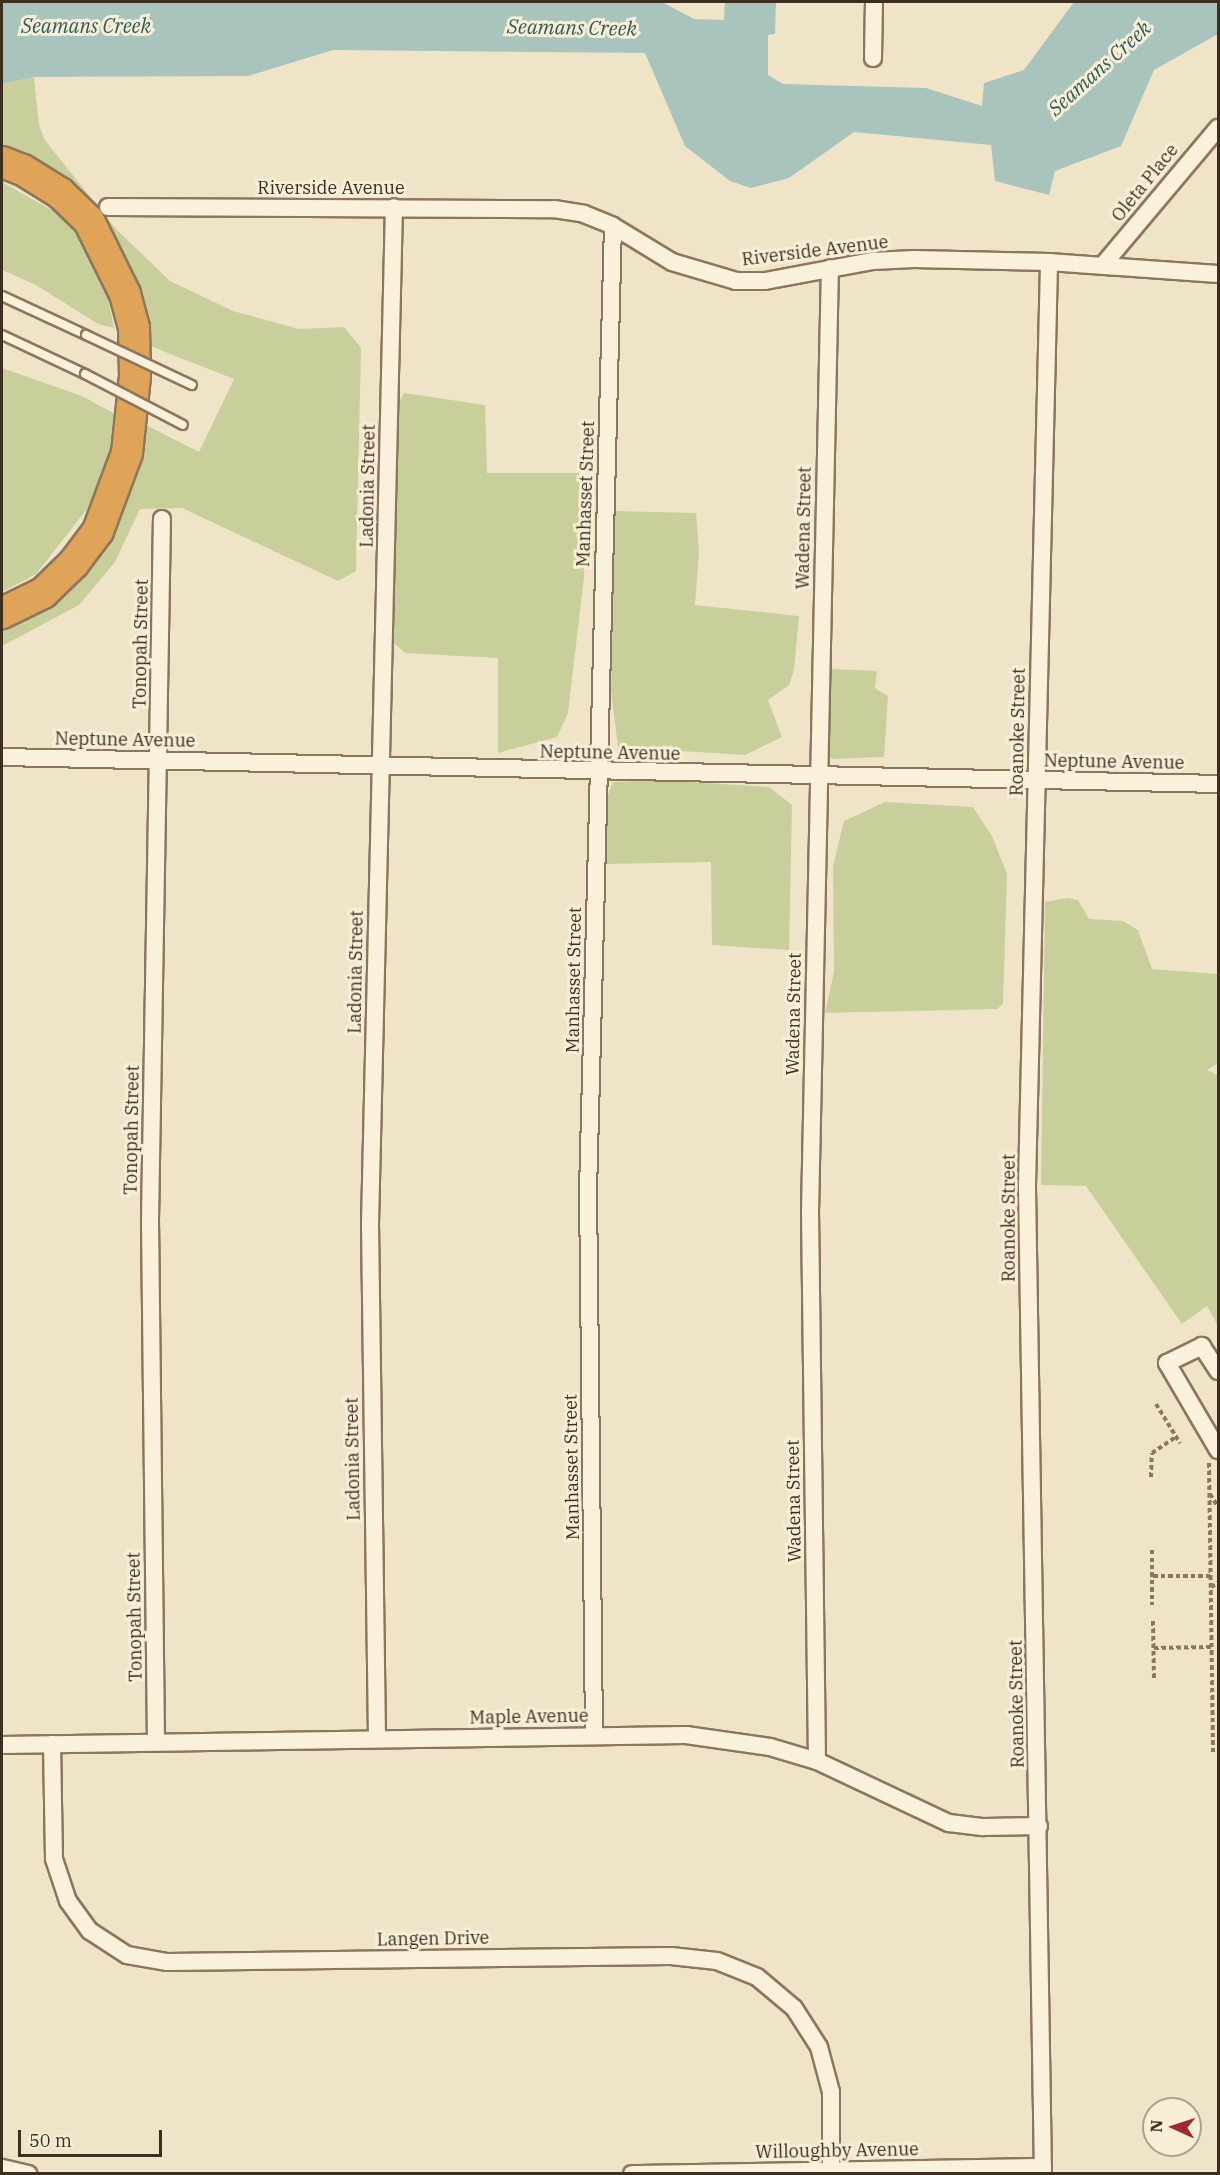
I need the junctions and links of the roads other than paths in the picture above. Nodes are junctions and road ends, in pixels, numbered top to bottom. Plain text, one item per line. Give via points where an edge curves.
1 (874, 2) edge
2 (873, 58) dead end
3 (1218, 128) edge
4 (2, 162) edge
5 (108, 207) dead end
6 (394, 207) junction
7 (613, 226) junction
8 (1049, 262) junction
9 (1103, 265) junction
10 (830, 268) junction
11 (1218, 274) edge
12 (2, 296) edge
13 (2, 335) edge
14 (192, 385) dead end
15 (183, 425) dead end
16 (162, 519) dead end
17 (2, 613) edge
18 (2, 758) edge
19 (160, 760) junction
20 (381, 766) junction
21 (598, 773) junction
22 (818, 775) junction
23 (1037, 780) junction
24 (1218, 784) edge
25 (1218, 1371) edge
26 (1211, 1452) edge
27 (594, 1735) junction
28 (377, 1738) junction
29 (156, 1742) junction
30 (52, 1744) junction
31 (2, 1745) edge
32 (818, 1761) junction
33 (1039, 1826) junction
34 (2, 2168) edge
35 (831, 2170) junction
36 (1043, 2170) edge
37 (28, 2174) edge
38 (632, 2174) edge

1 - 2 street
3 - 9 street, Oleta Place
4 - 17 highway via 60,193 89,221 125,294 134,328 135,376 128,453 98,531 74,563 43,593
5 - 6 street, Riverside Avenue
6 - 7 street, Riverside Avenue via 554,209 584,214
6 - 20 street, Ladonia Street
7 - 10 street, Riverside Avenue via 672,262 736,281 765,281
7 - 21 street, Manhasset Street
8 - 9 street, Riverside Avenue
8 - 10 street, Riverside Avenue via 914,259
8 - 23 street, Roanoke Street
9 - 11 street, Riverside Avenue
10 - 22 street, Wadena Street
12 - 14 lane, bridge
13 - 15 lane, bridge
16 - 19 street, Tonopah Street
18 - 19 street, Neptune Avenue
19 - 20 street, Neptune Avenue
19 - 29 street, Tonopah Street via 150,1219
20 - 21 street, Neptune Avenue
20 - 28 street, Ladonia Street via 370,1224
21 - 22 street, Neptune Avenue
21 - 27 street, Manhasset Street via 588,1191
22 - 23 street, Neptune Avenue
22 - 32 street, Wadena Street via 810,1212
23 - 24 street, Neptune Avenue
23 - 33 street, Roanoke Street via 1027,1184
25 - 26 street via 1202,1346 1167,1363
27 - 28 street, Maple Avenue
27 - 32 street, Maple Avenue via 725,1738
28 - 29 street, Maple Avenue
29 - 30 street, Maple Avenue
30 - 31 street, Maple Avenue
30 - 35 street, Langen Drive via 54,1859 68,1900 90,1931 127,1955 167,1962 671,1956 717,1961 757,1977 794,2008 819,2047 831,2092
32 - 33 street, Maple Avenue via 950,1823
33 - 36 street, Roanoke Street
34 - 37 street
35 - 36 street, Willoughby Avenue
35 - 38 street, Willoughby Avenue

